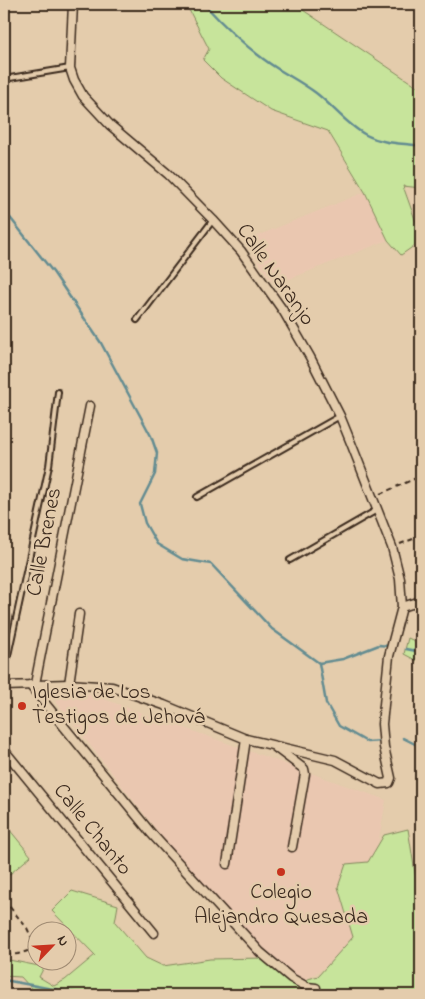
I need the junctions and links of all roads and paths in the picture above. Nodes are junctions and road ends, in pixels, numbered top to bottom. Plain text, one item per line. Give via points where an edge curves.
1 (72, 4) edge
2 (70, 68) junction
3 (4, 79) edge
4 (214, 220) junction
5 (137, 320) dead end
6 (58, 392) dead end
7 (90, 406) dead end
8 (340, 416) junction
9 (421, 476) edge
10 (197, 497) dead end
11 (372, 497) junction
12 (377, 510) junction
13 (421, 536) edge
14 (392, 547) junction
15 (290, 560) dead end
16 (421, 601) edge
17 (402, 607) junction
18 (79, 614) dead end
19 (4, 674) edge
20 (68, 684) junction
21 (33, 685) junction
22 (4, 686) edge
23 (246, 739) junction
24 (271, 745) junction
25 (4, 750) edge
26 (292, 847) dead end
27 (227, 864) dead end
28 (4, 900) edge
29 (154, 933) dead end
30 (4, 955) edge
31 (316, 988) dead end

1 - 2 street, Calle Naranjo
2 - 3 lane
2 - 4 street, Calle Naranjo via 83,96 110,125 168,174
4 - 5 lane
4 - 8 street, Calle Naranjo via 241,251 284,312
6 - 19 lane via 49,466
7 - 21 street, Calle Brenes
8 - 10 lane
8 - 11 street, Calle Naranjo
9 - 11 path
11 - 12 street, Calle Naranjo
12 - 14 street, Calle Naranjo
12 - 15 lane
13 - 14 path
14 - 17 street, Calle Naranjo via 400,579
16 - 17 street
17 - 24 street, Calle Naranjo via 389,656 384,693 382,724 391,772 389,783 380,784 335,760
18 - 20 street
20 - 21 street
20 - 23 street via 112,687
21 - 22 street
21 - 31 street via 151,832 260,952 291,978
23 - 24 street
23 - 27 street
24 - 26 street via 304,769
25 - 29 street, Calle Chanto
28 - 30 path via 27,928 34,943 31,950

